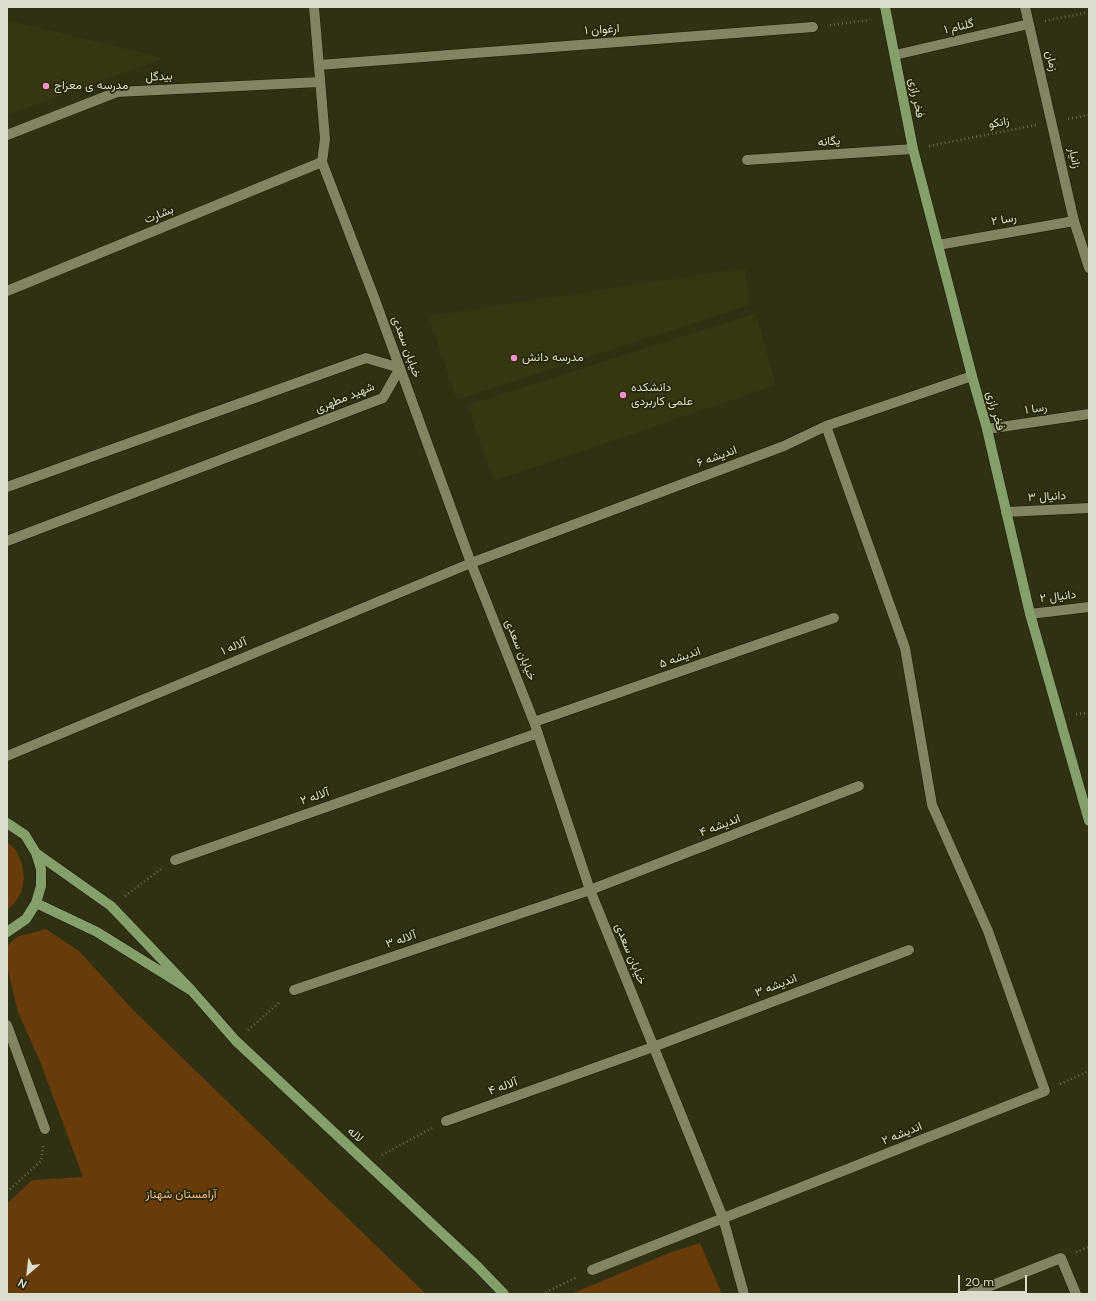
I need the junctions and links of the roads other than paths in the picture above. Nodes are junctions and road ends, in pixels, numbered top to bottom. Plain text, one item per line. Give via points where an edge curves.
1 (314, 7) edge
2 (885, 7) edge
3 (1025, 7) edge
4 (1029, 24) junction
5 (813, 27) road end
6 (895, 56) junction
7 (319, 66) junction
8 (320, 82) junction
9 (1053, 122) joint
10 (7, 135) edge
11 (913, 149) junction
12 (747, 160) dead end
13 (322, 162) junction
14 (1074, 221) junction
15 (938, 244) junction
16 (1089, 268) edge
17 (7, 291) edge
18 (400, 368) junction
19 (972, 376) junction
20 (1089, 414) edge
21 (826, 426) junction
22 (987, 429) junction
23 (7, 487) edge
24 (1089, 508) edge
25 (1006, 512) junction
26 (7, 541) edge
27 (472, 563) junction
28 (1089, 607) edge
29 (1030, 614) junction
30 (834, 618) dead end
31 (534, 722) junction
32 (538, 733) junction
33 (7, 756) edge
34 (859, 786) dead end
35 (1089, 820) edge
36 (7, 823) edge
37 (36, 853) junction
38 (175, 860) road end
39 (590, 890) junction
40 (36, 903) junction
41 (7, 932) edge
42 (909, 950) dead end
43 (294, 990) road end
44 (192, 991) junction
45 (7, 1025) edge
46 (653, 1047) junction
47 (446, 1121) road end
48 (44, 1129) road end
49 (723, 1218) junction
50 (592, 1270) road end
51 (504, 1294) edge
52 (744, 1294) edge
53 (970, 1294) edge
54 (1076, 1294) edge

1 - 7 street, خیابان سعدی
2 - 6 main road, فخر رازی
3 - 4 street, زمان
4 - 6 street, گلنام ۱
4 - 9 street, زمان
5 - 7 street, ارغوان ۱
6 - 11 main road, فخر رازی
7 - 8 street, خیابان سعدی
8 - 10 street, بیدگل via 117,92
8 - 13 street, خیابان سعدی via 325,139
9 - 14 street, زانیار
11 - 12 street, یگانه
11 - 15 main road, فخر رازی
13 - 17 street, بشارت
13 - 18 street, خیابان سعدی
14 - 15 street, رسا ۲
14 - 16 street, زانیار
15 - 19 main road, فخر رازی
18 - 23 street via 366,358
18 - 26 street, شهید مطهری via 383,398
18 - 27 street, خیابان سعدی
19 - 21 street, اندیشه ۶
19 - 22 main road, فخر رازی
20 - 22 street, رسا ۱
21 - 27 street, اندیشه ۶ via 784,446
21 - 49 street, اندیشه ۲ via 905,648 932,805 988,931 1045,1091
22 - 25 main road, فخر رازی
24 - 25 street, دانیال ۳
25 - 29 main road, فخر رازی
27 - 31 street, خیابان سعدی
27 - 33 street, آلاله ۱
28 - 29 street, دانیال ۲
29 - 35 main road, فخر رازی
30 - 31 street, اندیشه ۵
31 - 32 street, خیابان سعدی
32 - 38 street, آلاله ۲
32 - 39 street, خیابان سعدی
34 - 39 street, اندیشه ۴
36 - 37 main road via 25,835
37 - 40 main road via 41,869 41,886
37 - 44 main road via 111,906
39 - 43 street, آلاله ۳
39 - 46 street, خیابان سعدی
40 - 41 main road via 26,918
40 - 44 main road via 97,932
42 - 46 street, اندیشه ۳
44 - 51 main road, لاله via 236,1041 478,1266
45 - 48 street
46 - 47 street, آلاله ۴
46 - 49 street, خیابان سعدی
49 - 50 street, اندیشه ۲
49 - 52 street, خیابان سعدی
53 - 54 street via 1061,1258

